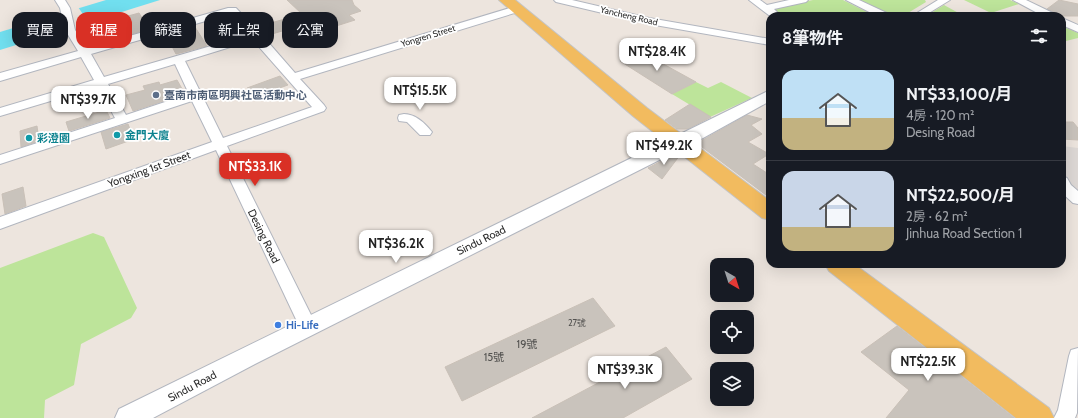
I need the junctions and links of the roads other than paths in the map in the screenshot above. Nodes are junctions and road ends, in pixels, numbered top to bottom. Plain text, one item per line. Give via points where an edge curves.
1 (559, 0) edge
2 (754, 0) edge
3 (803, 0) edge
4 (851, 0) edge
5 (1018, 0) edge
6 (940, 1) edge
7 (63, 4) edge
8 (511, 4) edge
9 (765, 8) junction
10 (225, 12) edge
11 (234, 12) edge
12 (770, 12) edge
13 (876, 12) edge
14 (923, 12) edge
15 (1043, 12) edge
16 (204, 18) edge
17 (1066, 23) edge
18 (1078, 29) edge
19 (766, 41) edge
20 (216, 48) edge
21 (268, 48) edge
22 (84, 52) junction
23 (178, 59) junction
24 (0, 77) edge
25 (293, 77) junction
26 (101, 82) junction
27 (196, 96) junction
28 (766, 97) edge
29 (0, 112) edge
30 (404, 118) dead end
31 (123, 120) junction
32 (425, 132) dead end
33 (679, 142) junction
34 (219, 144) junction
35 (0, 160) edge
36 (1066, 188) edge
37 (1078, 199) edge
38 (766, 209) edge
39 (0, 223) edge
40 (842, 268) edge
41 (308, 327) junction
42 (1078, 356) edge
43 (128, 418) edge
44 (1040, 418) edge
45 (1064, 418) edge

1 - 19 street, Yancheng Road via 649,21
2 - 9 street
3 - 9 street
4 - 13 street
5 - 15 street
6 - 14 street
7 - 22 street via 70,29
8 - 25 street, Yongren Street
8 - 33 main road
9 - 12 street
10 - 11 street
16 - 22 street
17 - 18 street
20 - 23 street
21 - 25 street
22 - 24 street
22 - 26 street
23 - 26 street
23 - 27 street, Desing Road
25 - 34 street, Yongxing 1st Street via 320,108
26 - 29 street
26 - 31 street
27 - 31 street
27 - 34 street, Desing Road
28 - 33 street, Sindu Road
30 - 32 street via 410,118
31 - 35 street
33 - 38 main road
33 - 41 street, Sindu Road
34 - 39 street, Yongxing 1st Street
34 - 41 street, Desing Road
36 - 37 street
40 - 44 main road
41 - 43 street, Sindu Road
42 - 45 street

